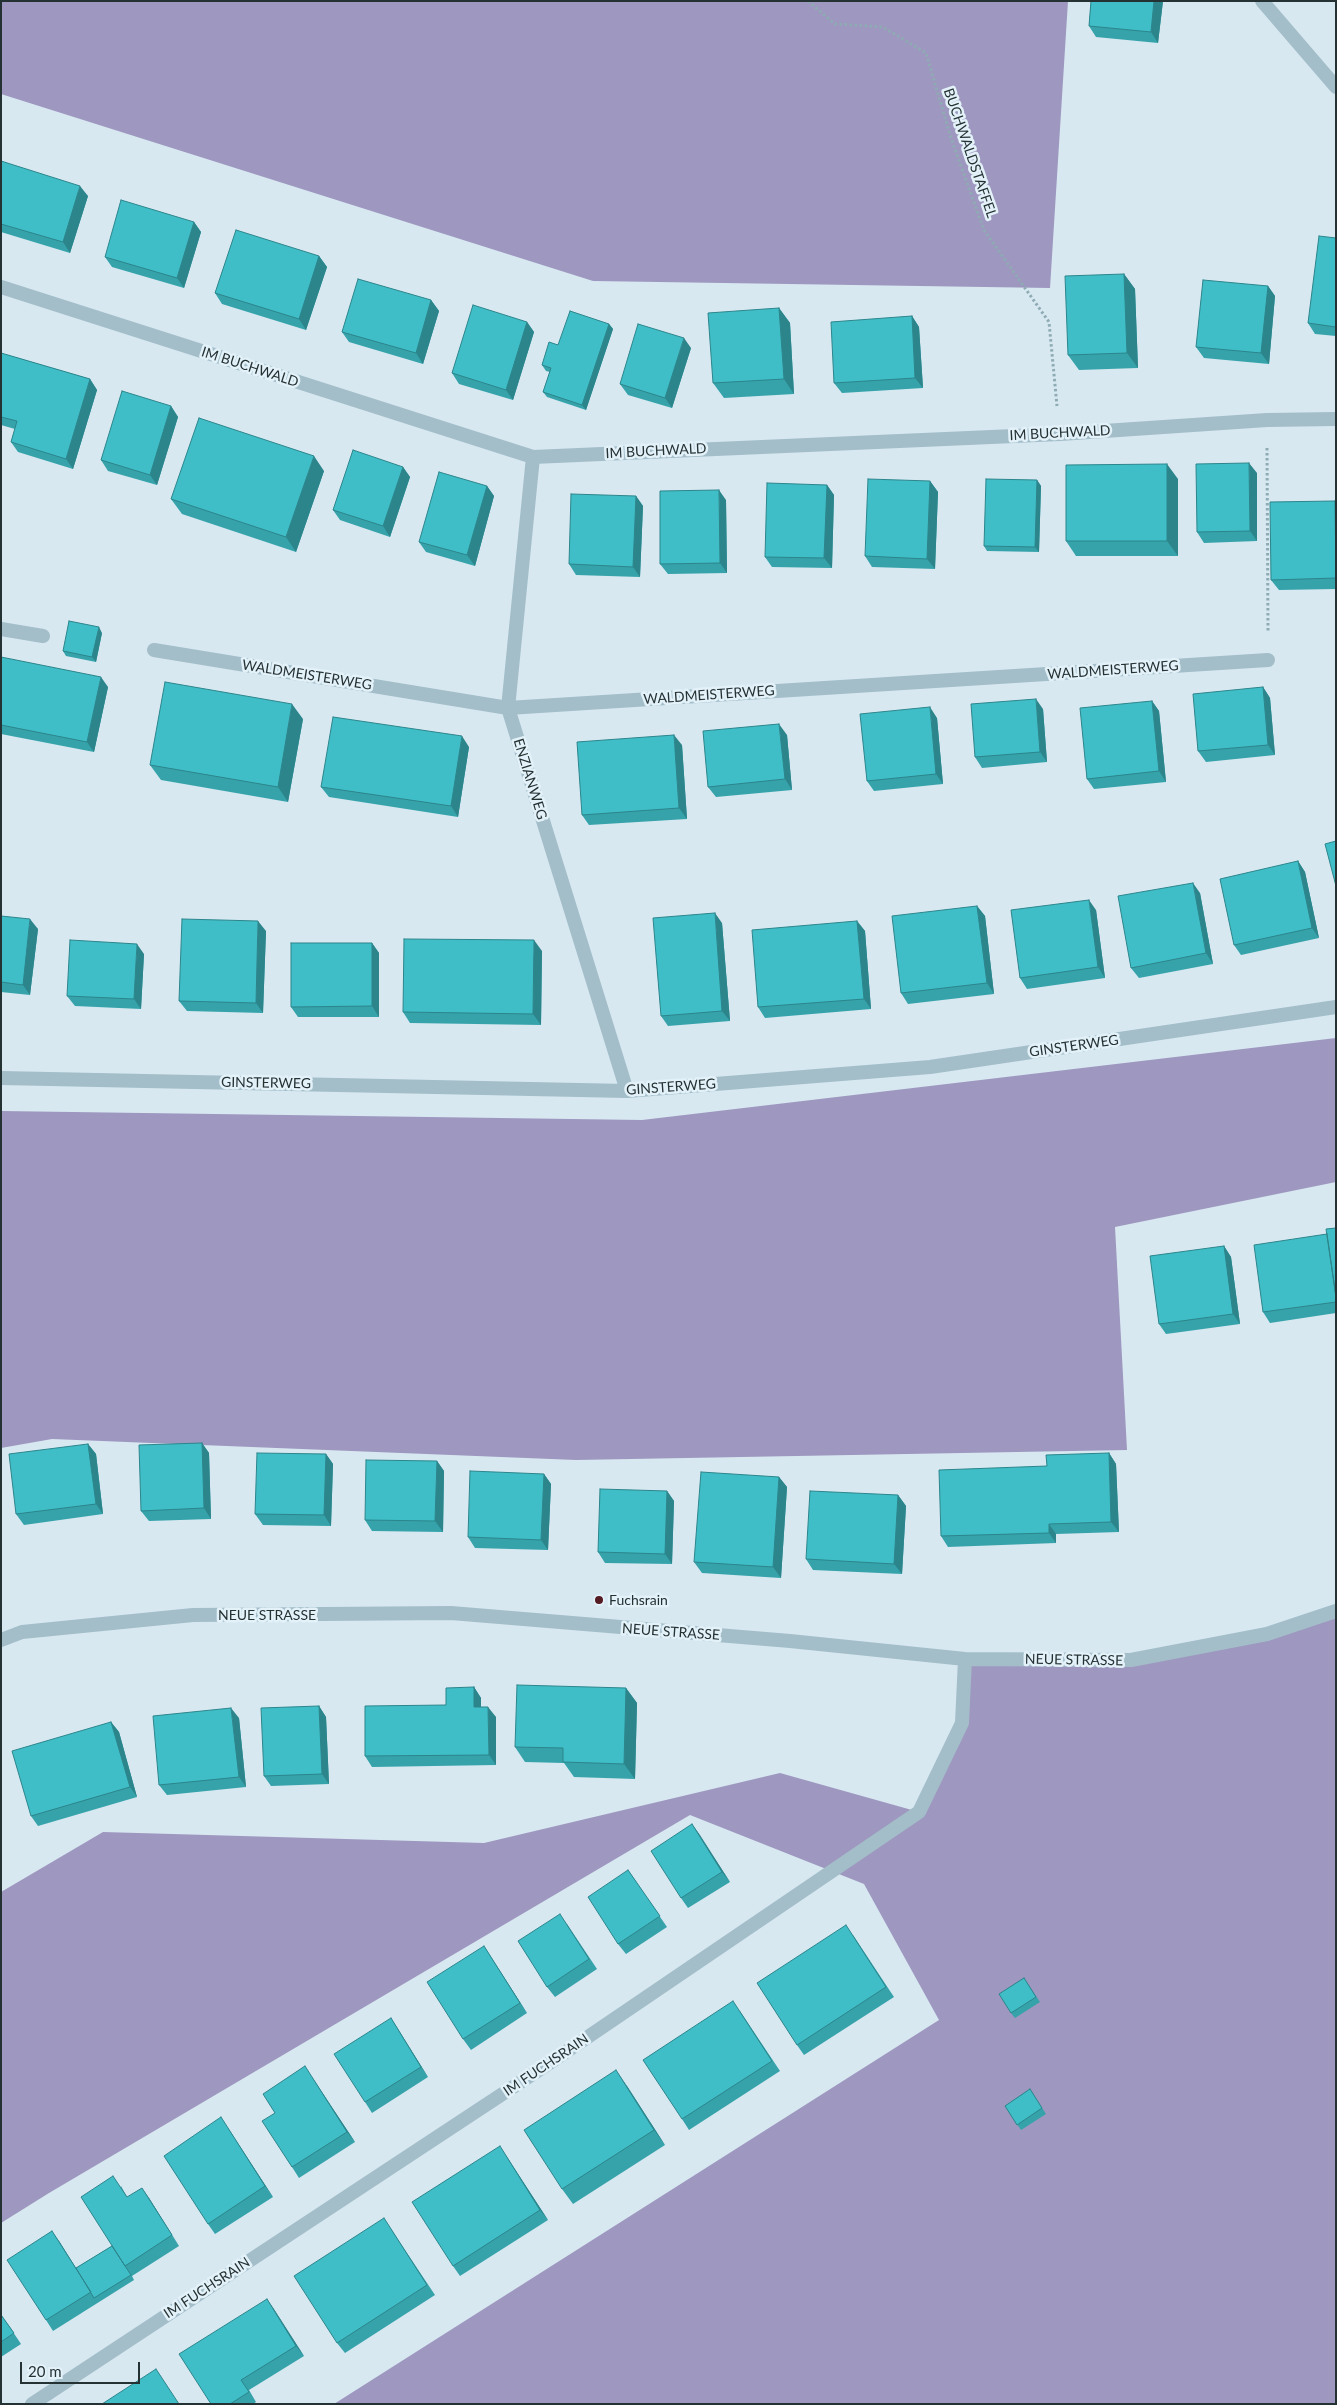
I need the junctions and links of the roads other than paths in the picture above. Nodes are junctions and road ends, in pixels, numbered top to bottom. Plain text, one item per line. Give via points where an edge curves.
1 (1262, 1) edge
2 (1336, 86) edge
3 (1, 287) edge
4 (1336, 419) edge
5 (533, 457) junction
6 (1, 629) edge
7 (43, 636) dead end
8 (154, 650) dead end
9 (1268, 660) road end
10 (508, 708) junction
11 (1336, 1007) edge
12 (1, 1078) edge
13 (628, 1091) junction
14 (1336, 1611) edge
15 (1, 1640) edge
16 (965, 1659) junction
17 (32, 2404) edge

1 - 2 street
3 - 5 street, IM BUCHWALD
4 - 5 street, IM BUCHWALD
5 - 10 street, ENZIANWEG
6 - 7 street
8 - 10 street, WALDMEISTERWEG
9 - 10 street, WALDMEISTERWEG
10 - 13 street, ENZIANWEG
11 - 13 street, GINSTERWEG via 930,1067
12 - 13 street, GINSTERWEG
14 - 16 street, NEUE STRASSE via 1268,1634 1131,1660
15 - 16 street, NEUE STRASSE via 22,1632 193,1615 451,1614 790,1641
16 - 17 street, IM FUCHSRAIN via 962,1724 919,1812 559,2057

